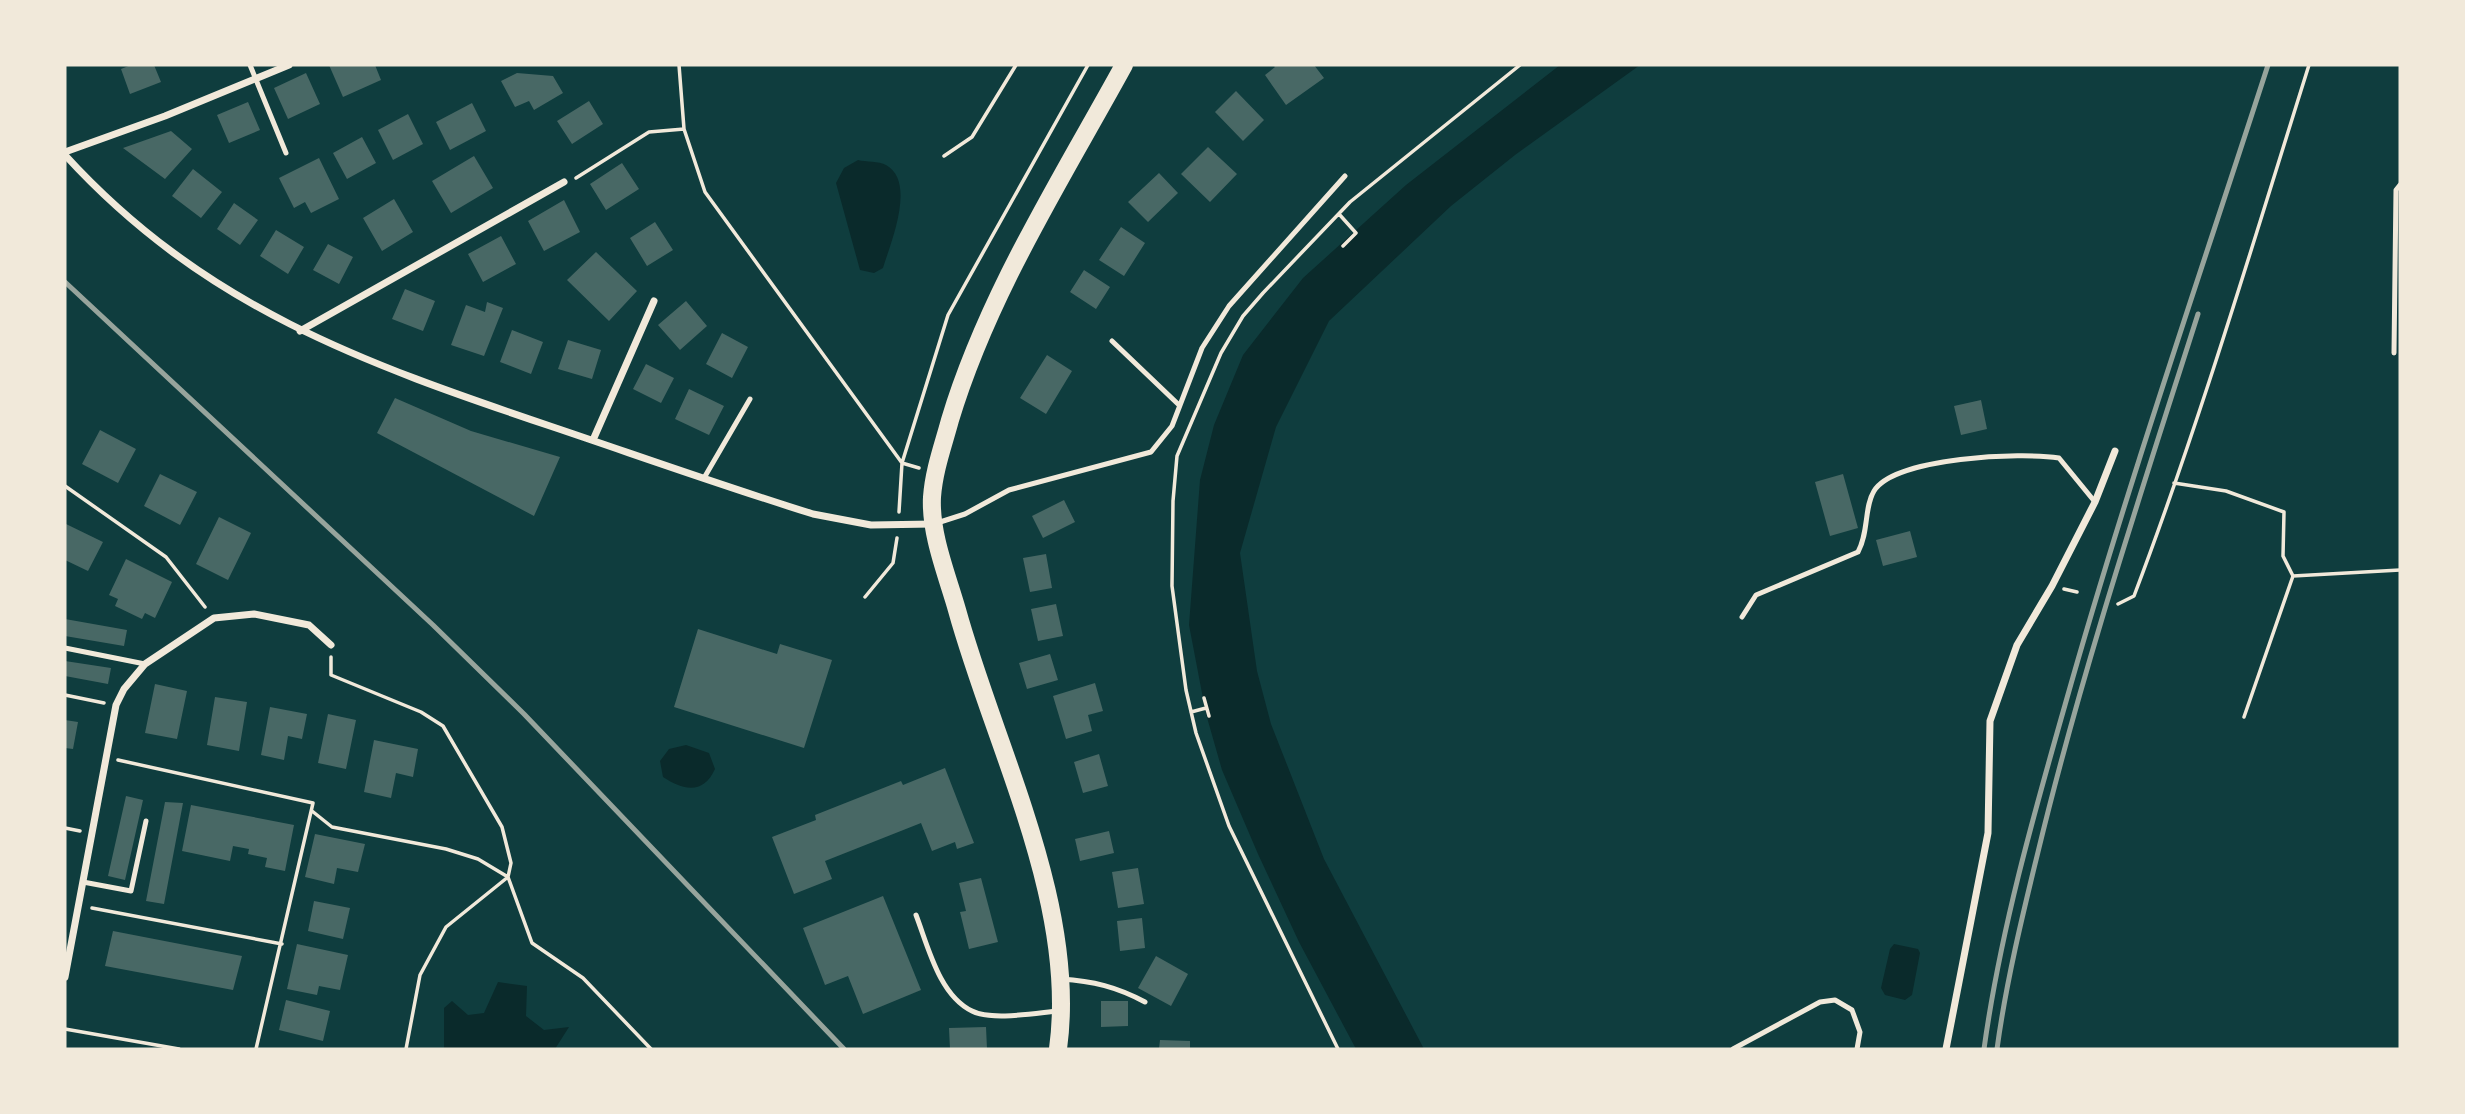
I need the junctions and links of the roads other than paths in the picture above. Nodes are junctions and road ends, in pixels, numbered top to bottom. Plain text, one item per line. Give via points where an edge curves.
1 (250, 65) edge
2 (289, 65) edge
3 (1124, 65) edge
4 (255, 79) junction
5 (65, 153) edge
6 (286, 153) dead end
7 (1345, 176) dead end
8 (564, 182) road end
9 (2400, 185) edge
10 (654, 301) dead end
11 (300, 331) junction
12 (1112, 341) dead end
13 (2394, 352) dead end
14 (750, 399) dead end
15 (1179, 405) junction
16 (593, 440) junction
17 (2115, 451) dead end
18 (704, 478) junction
19 (2095, 502) junction
20 (934, 524) junction
21 (1742, 617) dead end
22 (331, 645) road end
23 (65, 648) edge
24 (145, 664) junction
25 (146, 821) dead end
26 (83, 882) junction
27 (916, 915) dead end
28 (65, 977) edge
29 (1058, 979) junction
30 (1145, 1002) dead end
31 (1061, 1010) junction
32 (1058, 1049) edge
33 (1733, 1049) edge
34 (1857, 1049) edge
35 (1946, 1049) edge

1 - 4 lane
2 - 4 street
3 - 20 main road via 991,309 934,473
4 - 5 street
4 - 6 lane
5 - 11 street via 112,203 188,265
7 - 15 lane via 1229,306 1202,348
8 - 11 street
9 - 13 lane via 2396,190
10 - 16 street
11 - 16 street via 461,395
12 - 15 lane
14 - 18 lane
15 - 20 lane via 1172,426 1151,452 1009,490 965,514
16 - 18 street
17 - 19 street
18 - 20 street via 813,514 856,523
19 - 21 lane via 2059,458 2032,453 1947,460 1889,479 1874,490 1866,536 1858,552 1756,595
19 - 35 street via 2017,645 1990,720 1988,833
20 - 29 main road via 970,656 1050,900
22 - 24 street via 309,625 254,614 214,618
23 - 24 lane
24 - 26 street via 116,705
25 - 26 lane via 131,891
26 - 28 street
27 - 31 lane via 941,978 956,1000 973,1012 1001,1015
29 - 30 lane via 1119,988
29 - 31 main road
31 - 32 main road
33 - 34 lane via 1820,1002 1835,1000 1852,1010 1860,1032

